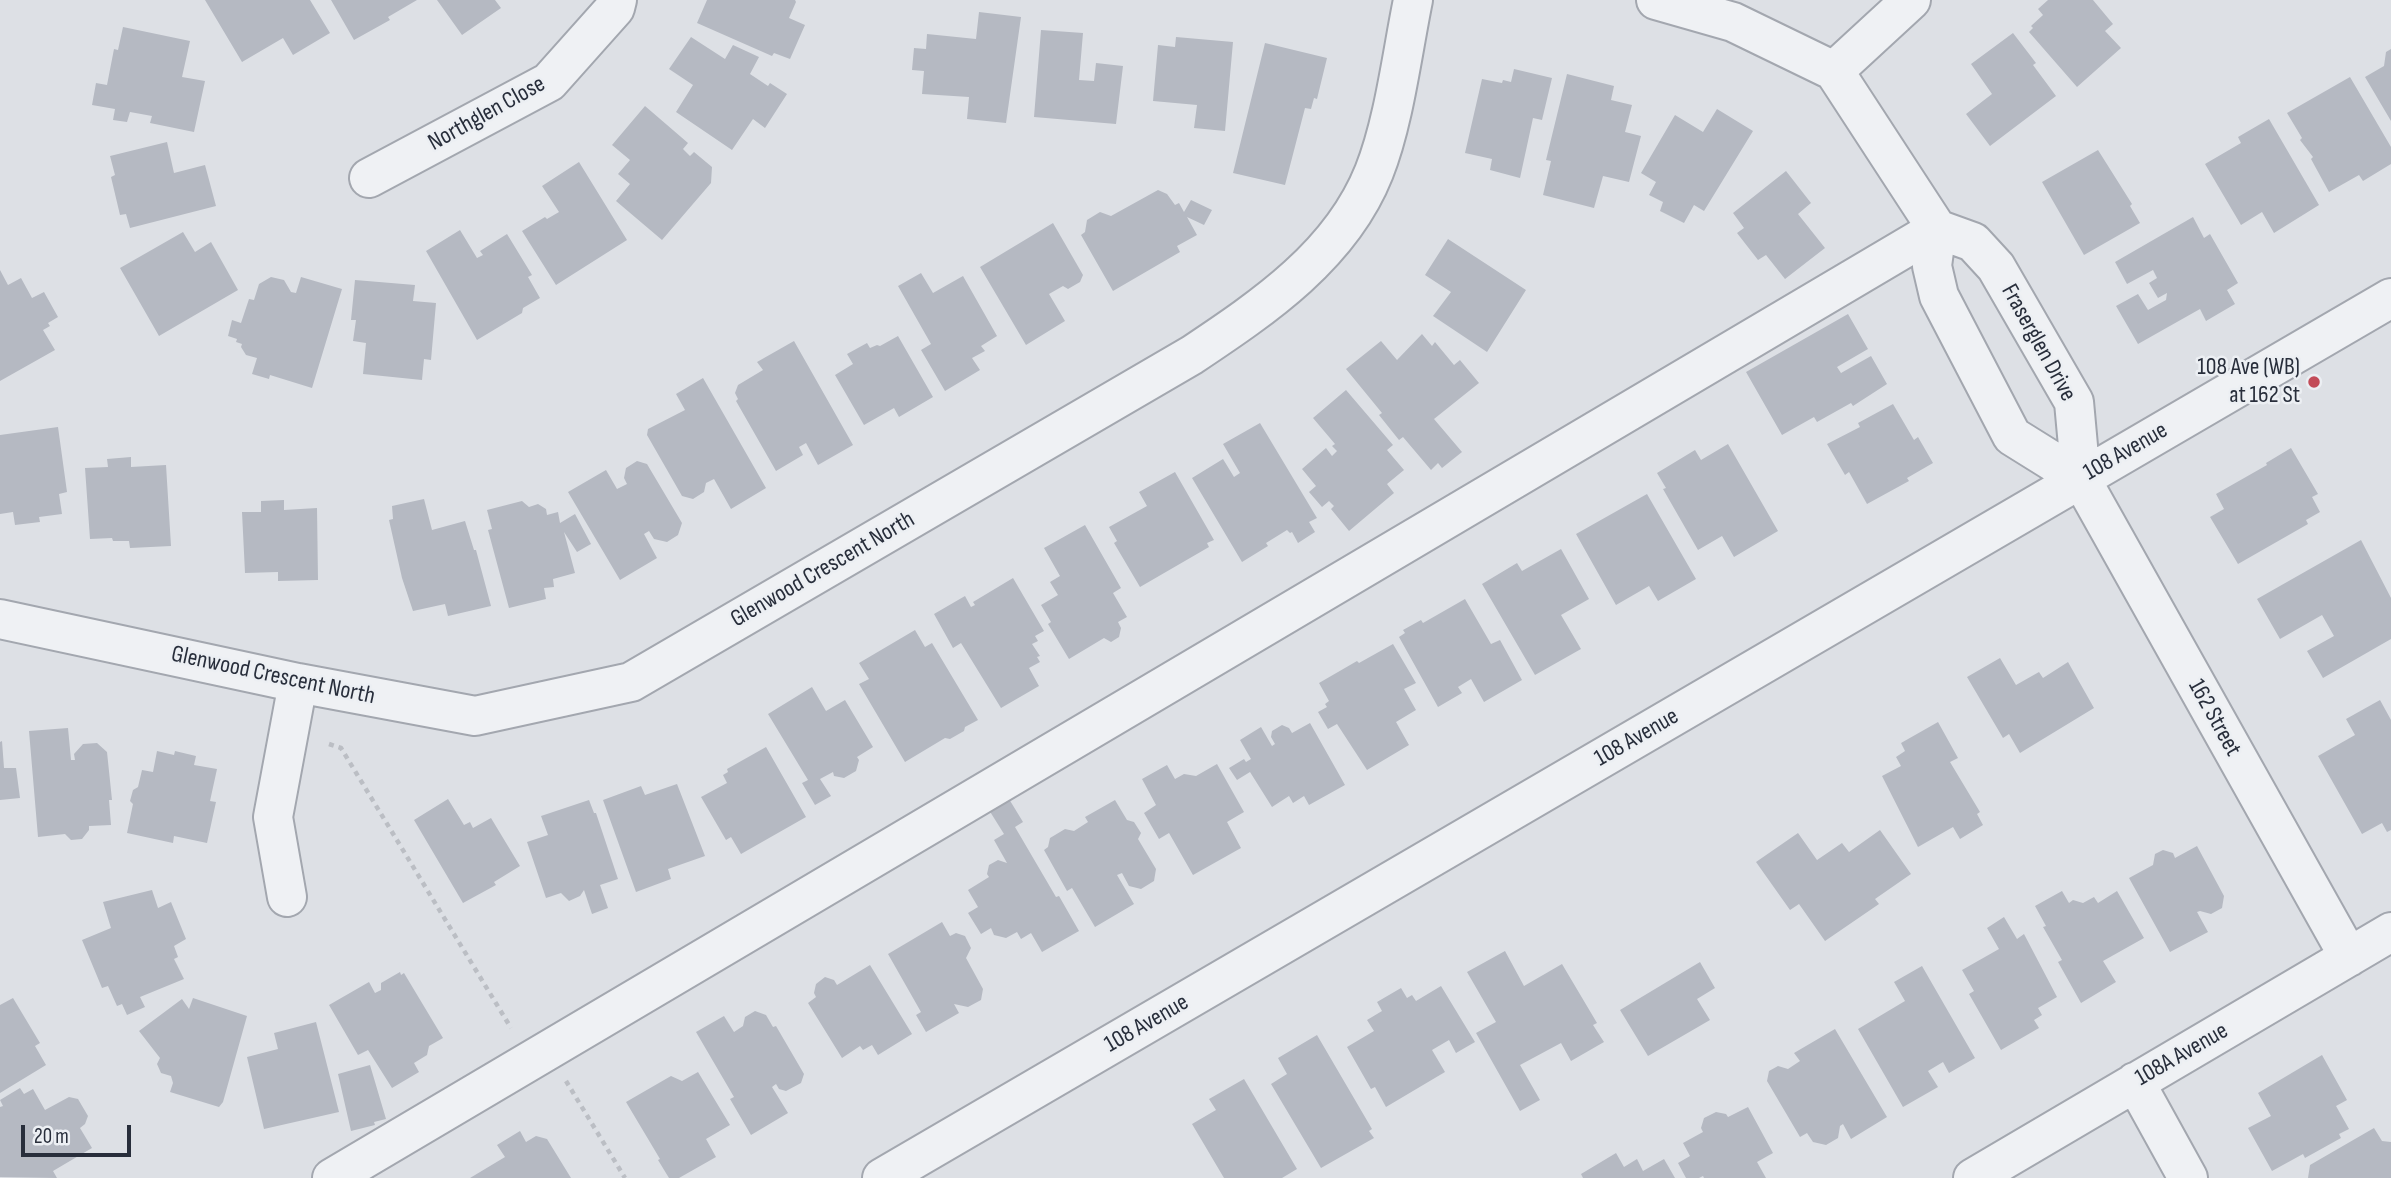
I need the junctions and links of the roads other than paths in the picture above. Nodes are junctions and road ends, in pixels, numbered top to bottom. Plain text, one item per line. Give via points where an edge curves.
1 (617, 0) edge
2 (1413, 0) edge
3 (1656, 0) edge
4 (1911, 0) edge
5 (1834, 71) junction
6 (369, 178) dead end
7 (1937, 229) junction
8 (2391, 298) edge
9 (2081, 479) junction
10 (0, 619) edge
11 (299, 683) junction
12 (287, 897) dead end
13 (2391, 932) edge
14 (2349, 957) junction
15 (2136, 1082) junction
16 (332, 1178) edge
17 (883, 1178) edge
18 (1972, 1178) edge
19 (2188, 1178) edge

1 - 6 street, Northglen Close via 615,8 549,82
2 - 11 street, Glenwood Crescent North via 1374,172 1350,220 1278,295 1192,355 631,682 475,716
3 - 5 street via 1733,22
4 - 5 street
5 - 7 street
7 - 9 street, Fraserglen Drive via 1973,242 1996,267 2074,402
7 - 9 street via 1932,266 1939,296 2012,436
7 - 16 street
8 - 9 street, 108 Avenue
9 - 14 street, 162 Street
9 - 17 street, 108 Avenue
10 - 11 street, Glenwood Crescent North
11 - 12 street via 273,817
13 - 14 street, 108A Avenue
14 - 15 street, 108A Avenue
15 - 18 street, 108A Avenue
15 - 19 street

